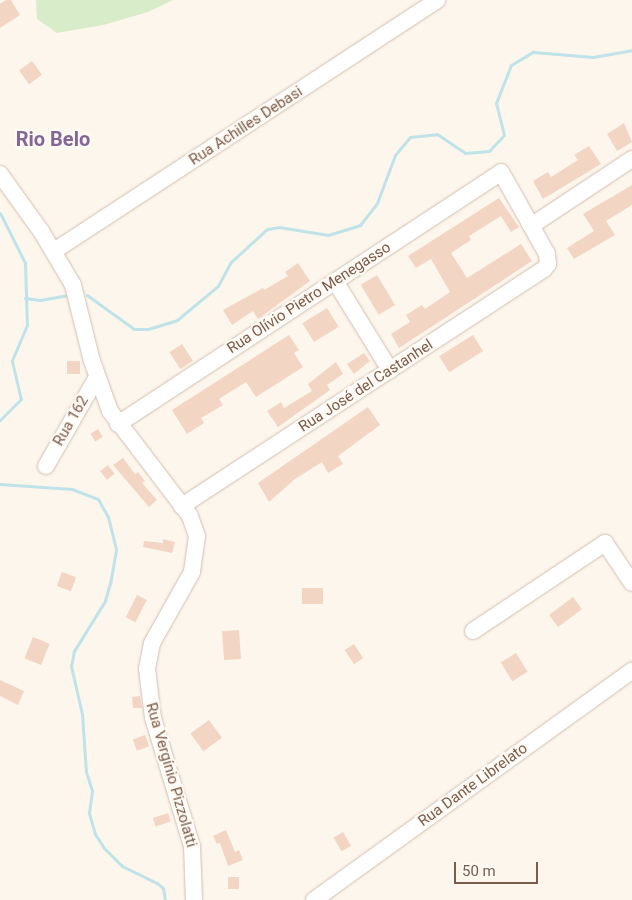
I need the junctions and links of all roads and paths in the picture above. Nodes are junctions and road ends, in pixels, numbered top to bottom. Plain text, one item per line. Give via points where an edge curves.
1 (437, 0) edge
2 (632, 160) edge
3 (0, 174) edge
4 (531, 226) junction
5 (54, 251) junction
6 (335, 281) junction
7 (390, 370) junction
8 (96, 377) junction
9 (118, 424) junction
10 (46, 466) dead end
11 (182, 506) junction
12 (632, 583) edge
13 (473, 631) dead end
14 (632, 671) edge
15 (194, 900) edge
16 (314, 900) edge

1 - 5 street, Rua Achilles Debasi
2 - 4 street
3 - 5 street, Rua Vergínio Pizzolatti
4 - 6 street, Rua Olívio Pietro Menegasso via 501,172
4 - 7 street, Rua José del Castanhel via 547,254 548,264
5 - 8 street, Rua Vergínio Pizzolatti via 79,300
6 - 7 street
6 - 9 street, Rua Olívio Pietro Menegasso
7 - 11 street, Rua José del Castanhel
8 - 9 street, Rua Vergínio Pizzolatti
8 - 10 street, Rua 162
9 - 11 street, Rua Vergínio Pizzolatti
11 - 15 street, Rua Vergínio Pizzolatti via 198,536 196,562 152,643 147,682 156,727 189,828
12 - 13 street via 605,543
14 - 16 street, Rua Dante Librelato

